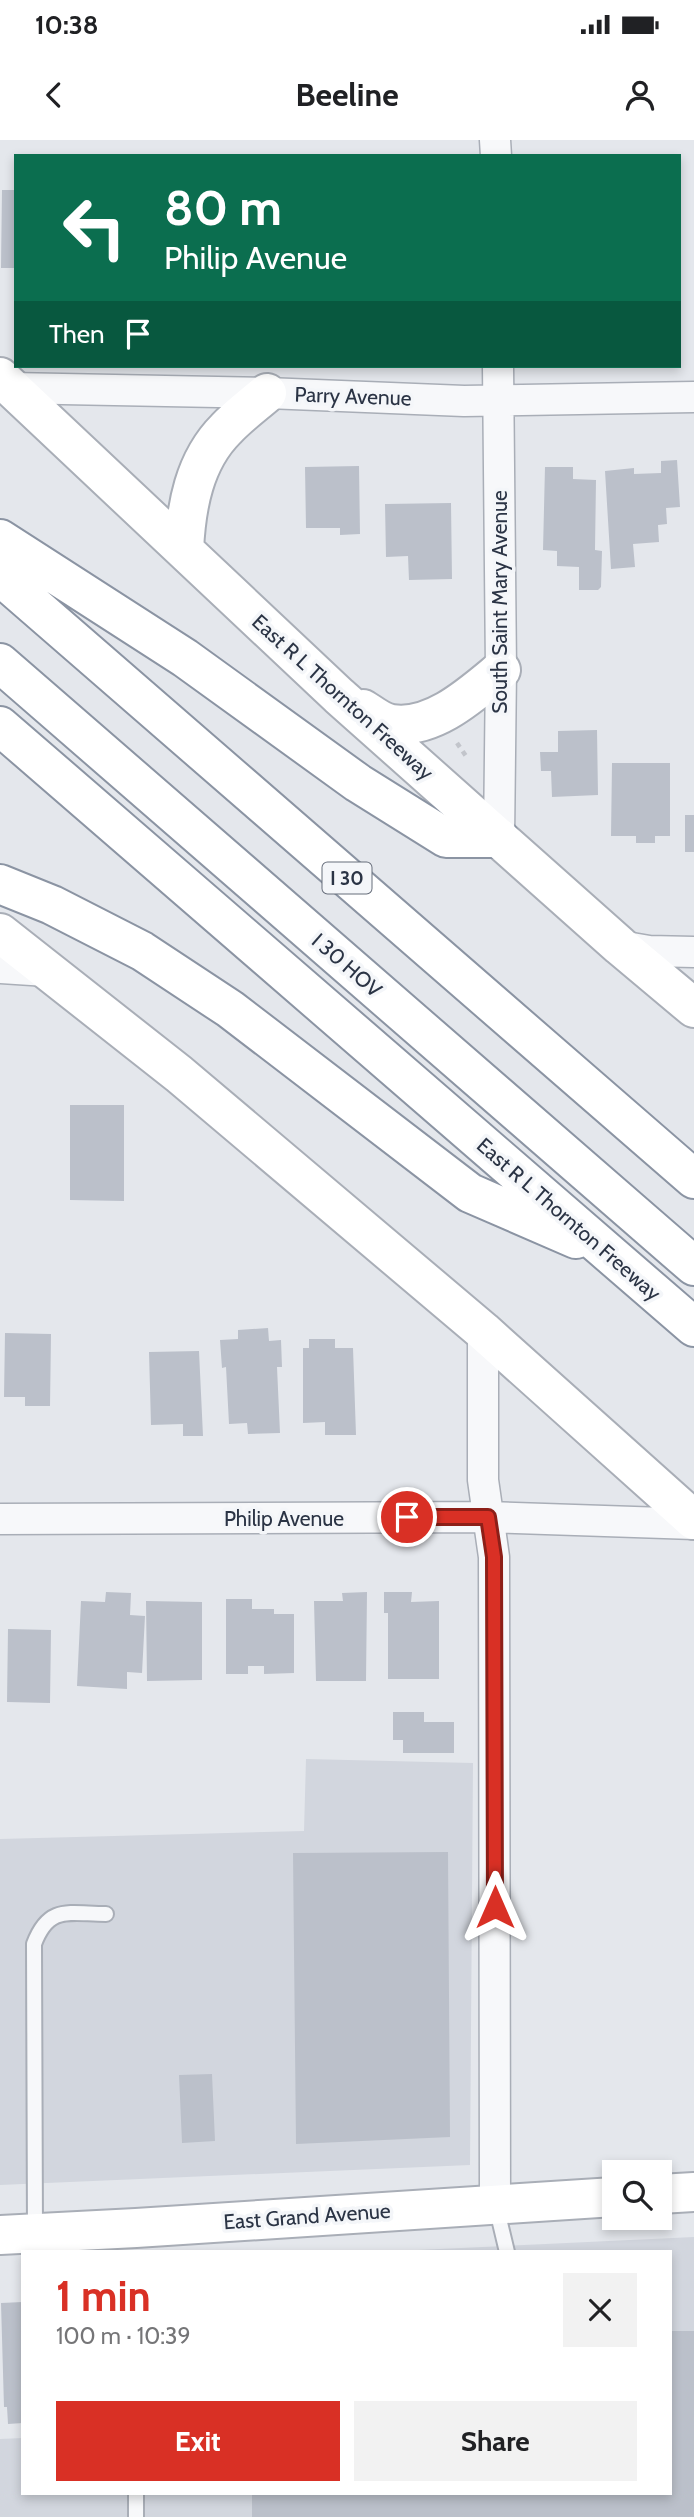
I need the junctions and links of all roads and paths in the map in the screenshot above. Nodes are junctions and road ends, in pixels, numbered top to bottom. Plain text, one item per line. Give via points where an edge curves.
1 (498, 368) edge
2 (6, 382) edge
3 (267, 393) junction
4 (694, 397) edge
5 (498, 401) junction
6 (0, 539) edge
7 (184, 550) junction
8 (0, 576) edge
9 (0, 641) edge
10 (0, 663) edge
11 (501, 670) junction
12 (340, 696) junction
13 (0, 726) edge
14 (499, 838) junction
15 (0, 884) edge
16 (0, 933) edge
17 (620, 946) junction
18 (694, 952) edge
19 (0, 968) edge
20 (47, 971) junction
21 (694, 1008) edge
22 (694, 1179) edge
23 (694, 1244) edge
24 (610, 1254) junction
25 (694, 1266) edge
26 (694, 1327) edge
27 (483, 1331) junction
28 (488, 1517) junction
29 (0, 1519) edge
30 (694, 1522) edge
31 (106, 1914) dead end
32 (694, 2192) edge
33 (672, 2193) edge
34 (602, 2198) edge
35 (495, 2203) junction
36 (18, 2234) edge
37 (507, 2250) edge
38 (136, 2495) edge
39 (136, 2517) edge

1 - 5 street, South Saint Mary Avenue
2 - 3 street, Parry Avenue
2 - 7 main road, East R L Thornton Freeway
3 - 5 street, Parry Avenue
3 - 7 main road via 224,430 205,457 186,515
4 - 5 street, Parry Avenue
5 - 11 street, South Saint Mary Avenue
6 - 14 main road via 185,658 358,783 446,838
7 - 12 main road, East R L Thornton Freeway
8 - 22 main road, I 30
9 - 23 main road, I 30 HOV
10 - 25 main road, I 30 HOV
11 - 12 main road via 470,696 418,724 389,724
11 - 14 street, South Saint Mary Avenue
12 - 14 main road, East R L Thornton Freeway
13 - 24 main road, East R L Thornton Freeway
14 - 17 main road, East R L Thornton Freeway
15 - 24 main road via 142,951 208,994 470,1193
16 - 20 main road
17 - 18 street
17 - 21 main road, East R L Thornton Freeway
19 - 20 street
20 - 27 main road via 180,1074
24 - 26 main road, East R L Thornton Freeway
27 - 28 street via 483,1480
27 - 30 main road
28 - 29 street, Philip Avenue
28 - 30 street, Philip Avenue
28 - 35 street via 494,1571
31 - 36 lane via 56,1914 41,1927 34,1944
32 - 33 main road
34 - 35 main road, East Grand Avenue
35 - 36 main road, East Grand Avenue via 136,2234
35 - 37 lane
38 - 39 lane

